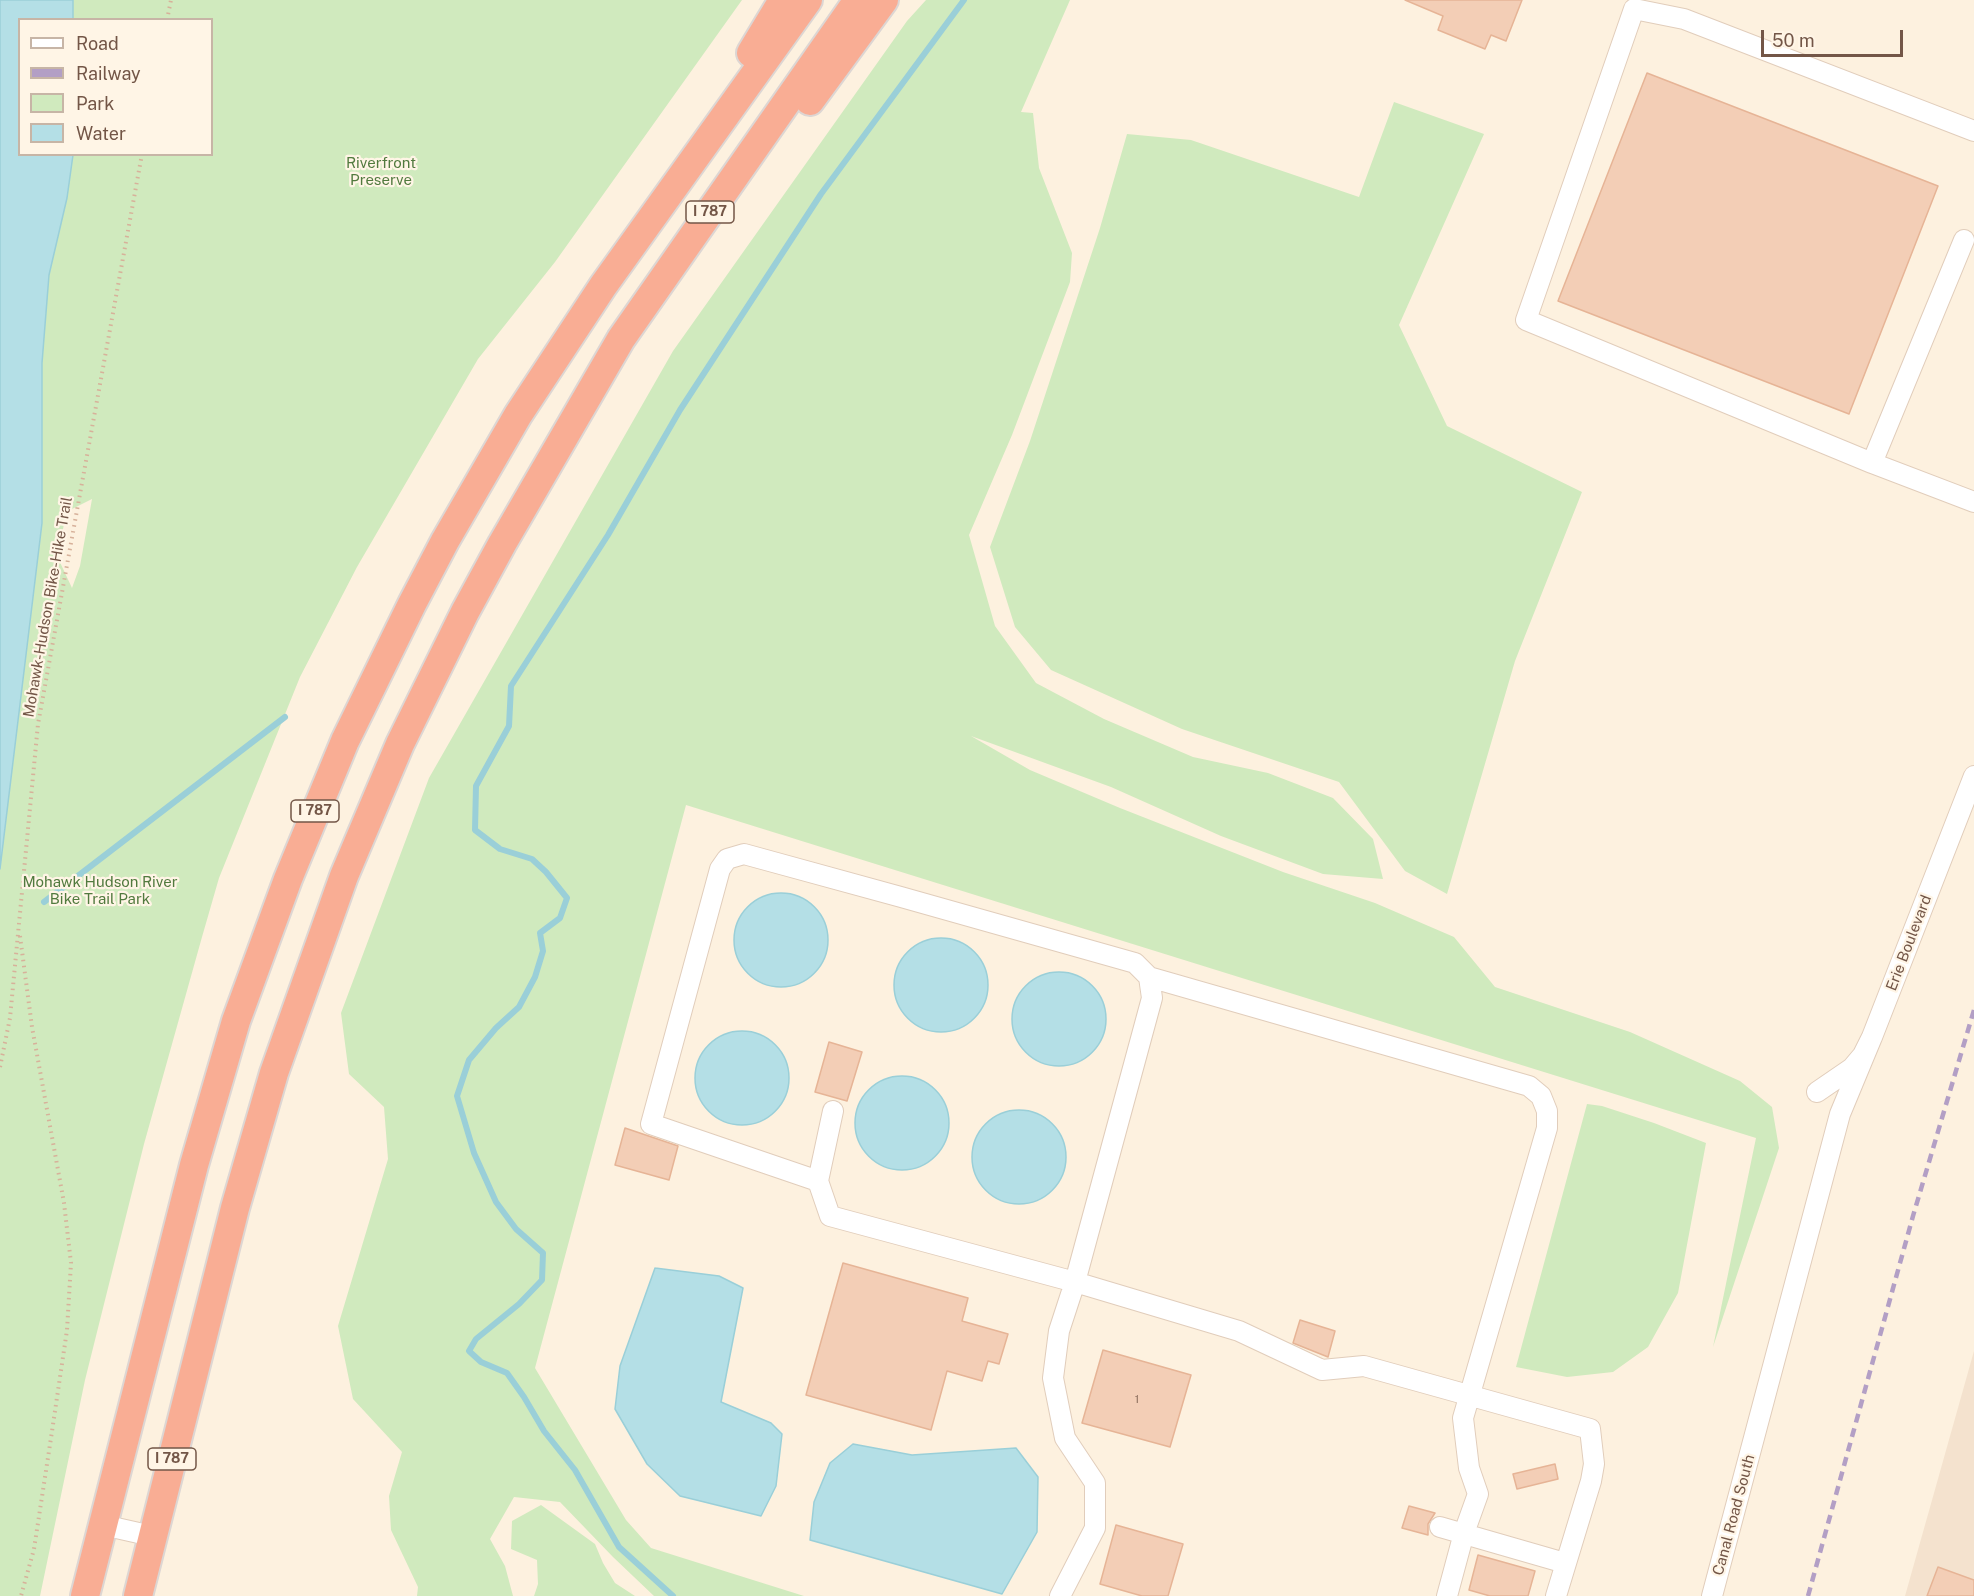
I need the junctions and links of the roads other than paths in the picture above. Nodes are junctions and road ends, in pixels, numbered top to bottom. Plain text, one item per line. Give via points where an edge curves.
1 (783, 0) edge
2 (808, 0) edge
3 (858, 0) edge
4 (884, 0) edge
5 (1974, 131) edge
6 (686, 167) junction
7 (1964, 240) dead end
8 (570, 429) junction
9 (1872, 463) junction
10 (1974, 502) edge
11 (1974, 776) edge
12 (1149, 976) junction
13 (1872, 1037) junction
14 (1817, 1092) dead end
15 (833, 1111) dead end
16 (818, 1181) junction
17 (1075, 1282) junction
18 (1470, 1397) junction
19 (103, 1525) junction
20 (1440, 1527) dead end
21 (1464, 1533) junction
22 (152, 1536) junction
23 (1565, 1563) junction
24 (86, 1596) edge
25 (138, 1596) edge
26 (1060, 1596) edge
27 (1447, 1596) edge
28 (1557, 1596) edge
29 (1712, 1596) edge

1 - 6 highway
2 - 6 highway, I 787
3 - 8 highway, I 787 via 621,339
4 - 8 highway via 639,341
5 - 9 street via 1683,19 1634,9 1526,320
6 - 19 highway, I 787 via 560,348 500,446 412,604 345,741 288,879 236,1021 191,1175
7 - 9 street
8 - 22 highway, I 787 via 502,544 432,677 344,876 296,1007 254,1140
9 - 10 street
11 - 13 street, Erie Boulevard
12 - 16 street via 1135,963 901,897 744,854 727,859 720,869 651,1124
12 - 17 street via 1152,998
12 - 18 street via 1529,1086 1541,1096 1547,1111 1547,1128
13 - 14 street, Erie Boulevard via 1852,1068
13 - 29 street, Canal Road South via 1840,1113
15 - 16 street
16 - 17 street via 830,1216
17 - 18 street via 1239,1331 1322,1370 1364,1366
17 - 26 street via 1059,1331 1053,1378 1065,1438 1095,1483 1095,1528
18 - 21 street via 1463,1418 1469,1468 1478,1494
18 - 23 street via 1590,1429 1594,1464 1591,1481
19 - 22 street
19 - 24 highway, I 787
20 - 21 street
21 - 23 street
21 - 27 street
22 - 25 highway, I 787
23 - 28 street

